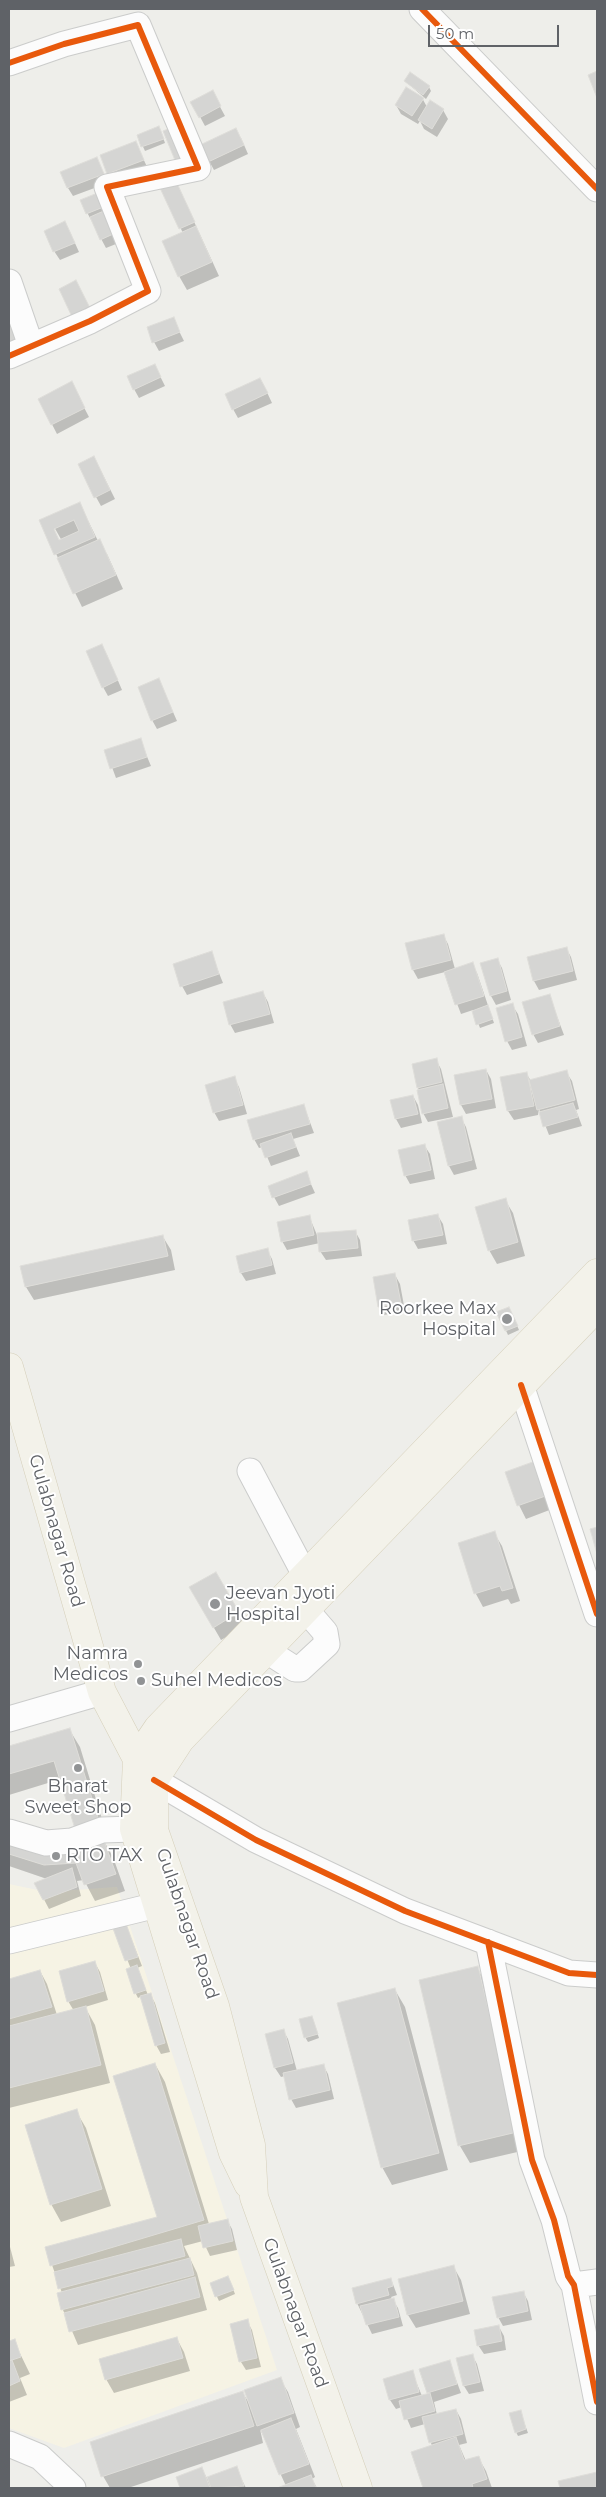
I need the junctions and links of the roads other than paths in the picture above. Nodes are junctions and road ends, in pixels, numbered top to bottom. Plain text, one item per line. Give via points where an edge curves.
1 (422, 9) edge
2 (9, 63) edge
3 (597, 189) edge
4 (9, 282) edge
5 (31, 346) junction
6 (9, 356) edge
7 (597, 1273) edge
8 (597, 1307) edge
9 (9, 1367) edge
10 (521, 1385) junction
11 (250, 1471) dead end
12 (305, 1574) junction
13 (593, 1587) edge
14 (306, 1610) junction
15 (597, 1614) edge
16 (267, 1651) junction
17 (102, 1692) junction
18 (9, 1719) edge
19 (137, 1759) junction
20 (154, 1780) junction
21 (134, 1829) junction
22 (9, 1832) edge
23 (157, 1905) junction
24 (9, 1941) edge
25 (488, 1942) junction
26 (597, 1975) edge
27 (254, 2197) junction
28 (586, 2283) edge
29 (597, 2402) edge
30 (9, 2444) edge
31 (73, 2488) edge
32 (358, 2488) edge

1 - 3 street
2 - 5 street via 64,44 138,25 198,168 108,187 148,291
4 - 5 street
5 - 6 street
7 - 12 main road
8 - 10 main road
9 - 17 main road, Gulabnagar Road
10 - 13 street
10 - 14 main road
11 - 12 street
12 - 19 main road via 158,1728
13 - 15 street
14 - 16 main road
14 - 16 street via 328,1639 322,1648 300,1669
16 - 20 main road via 180,1740
17 - 18 street
17 - 19 main road, Gulabnagar Road
19 - 20 main road, Gulabnagar Road
19 - 21 main road
20 - 25 street via 256,1840 405,1911
20 - 27 main road, Gulabnagar Road via 154,1830 215,2006 251,2145
21 - 22 street via 102,1830 72,1841 46,1843
21 - 23 main road
23 - 24 street
23 - 27 main road via 233,2153
25 - 26 street via 569,1973
25 - 28 street via 532,2160 554,2220 568,2276
27 - 32 main road, Gulabnagar Road
28 - 29 street
30 - 31 street via 40,2457

